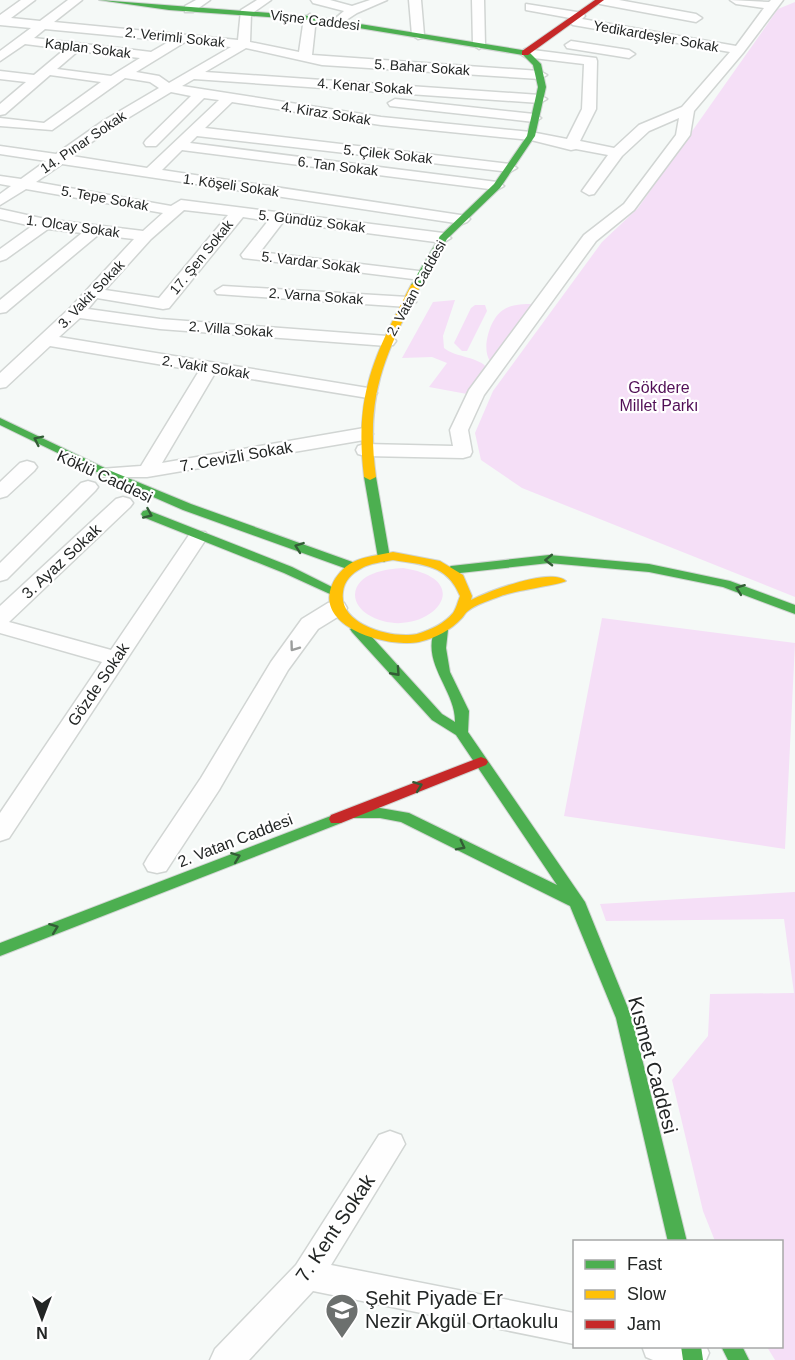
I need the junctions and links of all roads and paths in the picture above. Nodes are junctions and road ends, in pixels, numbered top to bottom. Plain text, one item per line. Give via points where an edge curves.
1 (29, 0) edge
2 (76, 0) edge
3 (103, 0) edge
4 (204, 0) edge
5 (265, 0) edge
6 (317, 0) edge
7 (381, 0) edge
8 (415, 0) edge
9 (600, 0) edge
10 (736, 0) edge
11 (474, 1) edge
12 (144, 2) edge
13 (774, 3) edge
14 (558, 6) edge
15 (530, 7) dead end
16 (189, 9) junction
17 (353, 10) junction
18 (245, 13) junction
19 (310, 18) junction
20 (576, 18) junction
21 (696, 18) dead end
22 (0, 21) edge
23 (337, 21) junction
24 (167, 22) junction
25 (44, 25) junction
26 (418, 34) junction
27 (185, 38) junction
28 (22, 40) junction
29 (540, 41) junction
30 (244, 44) junction
31 (479, 45) junction
32 (75, 46) junction
33 (739, 50) junction
34 (525, 52) junction
35 (629, 54) dead end
36 (153, 56) junction
37 (0, 57) edge
38 (305, 59) junction
39 (0, 75) edge
40 (41, 75) junction
41 (190, 75) junction
42 (540, 75) junction
43 (118, 77) junction
44 (168, 88) junction
45 (201, 93) junction
46 (228, 98) junction
47 (540, 99) junction
48 (383, 102) dead end
49 (306, 110) junction
50 (687, 110) junction
51 (0, 111) edge
52 (534, 118) junction
53 (0, 122) edge
54 (163, 132) junction
55 (531, 136) junction
56 (188, 138) junction
57 (274, 141) junction
58 (151, 143) dead end
59 (572, 146) junction
60 (0, 150) edge
61 (617, 153) junction
62 (57, 159) junction
63 (510, 168) junction
64 (150, 173) junction
65 (0, 180) edge
66 (23, 184) junction
67 (497, 186) junction
68 (589, 191) dead end
69 (0, 201) edge
70 (178, 208) junction
71 (238, 212) junction
72 (0, 214) edge
73 (279, 217) junction
74 (462, 219) junction
75 (45, 224) junction
76 (95, 230) junction
77 (146, 236) junction
78 (443, 238) junction
79 (0, 256) edge
80 (421, 275) junction
81 (223, 291) dead end
82 (94, 294) junction
83 (408, 302) junction
84 (0, 308) edge
85 (76, 312) junction
86 (44, 340) junction
87 (387, 340) junction
88 (210, 367) junction
89 (0, 382) edge
90 (369, 393) junction
91 (0, 421) edge
92 (364, 442) junction
93 (0, 465) edge
94 (147, 471) junction
95 (107, 474) junction
96 (98, 491) junction
97 (0, 492) edge
98 (198, 536) junction
99 (384, 558) junction
100 (354, 567) junction
101 (451, 570) junction
102 (0, 575) edge
103 (574, 582) dead end
104 (335, 599) junction
105 (465, 608) junction
106 (795, 610) edge
107 (2, 627) edge
108 (357, 629) junction
109 (441, 630) junction
110 (114, 658) junction
111 (461, 732) junction
112 (481, 762) junction
113 (347, 814) junction
114 (4, 819) edge
115 (160, 863) dead end
116 (577, 903) junction
117 (0, 950) edge
118 (390, 1144) dead end
119 (678, 1240) edge
120 (307, 1275) junction
121 (573, 1329) edge
122 (664, 1348) edge
123 (692, 1353) edge
124 (227, 1360) edge

1 - 22 street
2 - 25 street
3 - 12 main road, Vişne Caddesi
4 - 16 street
5 - 18 street
6 - 17 street
7 - 17 street
8 - 26 street
9 - 20 main road
9 - 21 street
10 - 13 street
11 - 31 street
12 - 24 main road, Vişne Caddesi
13 - 33 street
14 - 15 street, Yedikardeşler Sokak
14 - 20 street, Yedikardeşler Sokak
16 - 18 main road, Vişne Caddesi
16 - 24 main road, Vişne Caddesi
17 - 23 street
18 - 19 main road, Vişne Caddesi
18 - 30 street
19 - 23 main road, Vişne Caddesi
19 - 38 street
20 - 29 main road
20 - 33 street, Yedikardeşler Sokak
22 - 25 street, Kaplan Sokak
23 - 26 main road, Vişne Caddesi
24 - 25 street, 2. Verimli Sokak
24 - 27 street, 2. Verimli Sokak
25 - 28 street
26 - 31 main road, Vişne Caddesi
27 - 30 street, 2. Verimli Sokak
27 - 36 street
28 - 32 street, Kaplan Sokak
28 - 37 street
29 - 34 main road
29 - 35 street
30 - 38 street, 2. Verimli Sokak
30 - 41 street, 14. Pınar Sokak
31 - 34 main road, Vişne Caddesi
32 - 36 street, Kaplan Sokak
32 - 40 street
33 - 50 street
34 - 42 main road via 537,64
34 - 59 street via 591,61 589,109
36 - 43 street
38 - 42 street, 5. Bahar Sokak
39 - 40 street, 4. Kiraz Sokak
40 - 43 street, 4. Kiraz Sokak
40 - 51 street
41 - 44 street, 14. Pınar Sokak
41 - 47 street, 4. Kenar Sokak
42 - 47 main road, 2. Vatan Caddesi
43 - 44 street, 4. Kiraz Sokak via 154,79
43 - 53 street via 47,127
44 - 45 street, 4. Kiraz Sokak
44 - 62 street, 14. Pınar Sokak
45 - 46 street, 4. Kiraz Sokak
45 - 54 street
46 - 49 street, 4. Kiraz Sokak
46 - 56 street
47 - 52 main road, 2. Vatan Caddesi
48 - 52 street
49 - 55 street, 4. Kiraz Sokak
49 - 57 street
50 - 61 street via 644,128
50 - 92 street, 7. Cevizli Sokak via 683,135 629,207 590,238 474,394 459,430 464,452
52 - 55 main road, 2. Vatan Caddesi
54 - 56 street
54 - 58 street
55 - 59 street, 4. Kiraz Sokak
55 - 63 main road, 2. Vatan Caddesi
56 - 57 street, 5. Çilek Sokak
56 - 64 street
56 - 67 street, 6. Tan Sokak
57 - 63 street, 5. Çilek Sokak
59 - 61 street, 4. Kiraz Sokak
60 - 62 street, 1. Köşeli Sokak
61 - 68 street
62 - 64 street, 1. Köşeli Sokak
62 - 66 street, 14. Pınar Sokak
63 - 67 main road, 2. Vatan Caddesi
64 - 74 street, 1. Köşeli Sokak
65 - 66 street, 5. Tepe Sokak
66 - 69 street, 14. Pınar Sokak
66 - 70 street, 5. Tepe Sokak
67 - 74 main road, 2. Vatan Caddesi
70 - 71 street, 5. Gündüz Sokak
70 - 77 street, 3. Vakit Sokak
71 - 73 street, 5. Gündüz Sokak
71 - 82 street, 17. Şen Sokak via 163,304
72 - 75 street, 1. Olcay Sokak
73 - 78 street, 5. Gündüz Sokak
73 - 80 street, 5. Vardar Sokak via 249,255
74 - 78 main road, 2. Vatan Caddesi
75 - 76 street, 1. Olcay Sokak
75 - 79 street
76 - 77 street, 1. Olcay Sokak
76 - 84 street
77 - 82 street, 3. Vakit Sokak
78 - 80 main road, 2. Vatan Caddesi
80 - 83 main road, 2. Vatan Caddesi
81 - 83 street, 2. Varna Sokak
82 - 85 street, 3. Vakit Sokak
83 - 87 main road, 2. Vatan Caddesi
85 - 86 street, 3. Vakit Sokak
85 - 87 street, 2. Villa Sokak via 160,324
86 - 88 street, 2. Vakit Sokak
86 - 89 street, 3. Vakit Sokak
87 - 90 main road, 2. Vatan Caddesi
88 - 90 street, 2. Vakit Sokak
88 - 94 street
90 - 92 main road, 2. Vatan Caddesi
95 -> 91 main road, Köklü Caddesi
92 - 94 street, 7. Cevizli Sokak
92 - 99 main road, 2. Vatan Caddesi
93 - 97 street via 31,462
94 - 95 street, 7. Cevizli Sokak
100 -> 95 main road, Köklü Caddesi
96 -> 98 main road, Köklü Caddesi
96 - 102 street
96 - 107 street, 3. Ayaz Sokak
98 - 104 main road, Köklü Caddesi via 297,572
98 - 110 street, Gözde Sokak
99 - 100 main road
99 - 101 main road via 415,557
100 - 104 main road via 341,578
101 - 105 main road via 463,582 468,595
106 -> 101 main road via 726,584 649,568 549,559
103 - 105 main road via 521,583 490,593
104 - 108 main road via 342,618
104 -> 115 street via 310,624 279,667
105 - 109 main road
107 - 110 street
108 - 109 main road via 399,639
108 -> 111 main road via 436,717
109 - 111 main road via 443,672 462,711
110 - 114 street, Gözde Sokak
111 - 112 main road, Kısmet Caddesi via 464,747
113 -> 112 main road, 2. Vatan Caddesi
112 - 116 main road, Kısmet Caddesi
113 -> 116 main road via 404,817
117 -> 113 main road, 2. Vatan Caddesi
116 - 119 main road, Kısmet Caddesi via 624,1018
118 - 120 street, 7. Kent Sokak
120 - 121 street
120 - 124 street, 7. Kent Sokak
122 - 123 street

